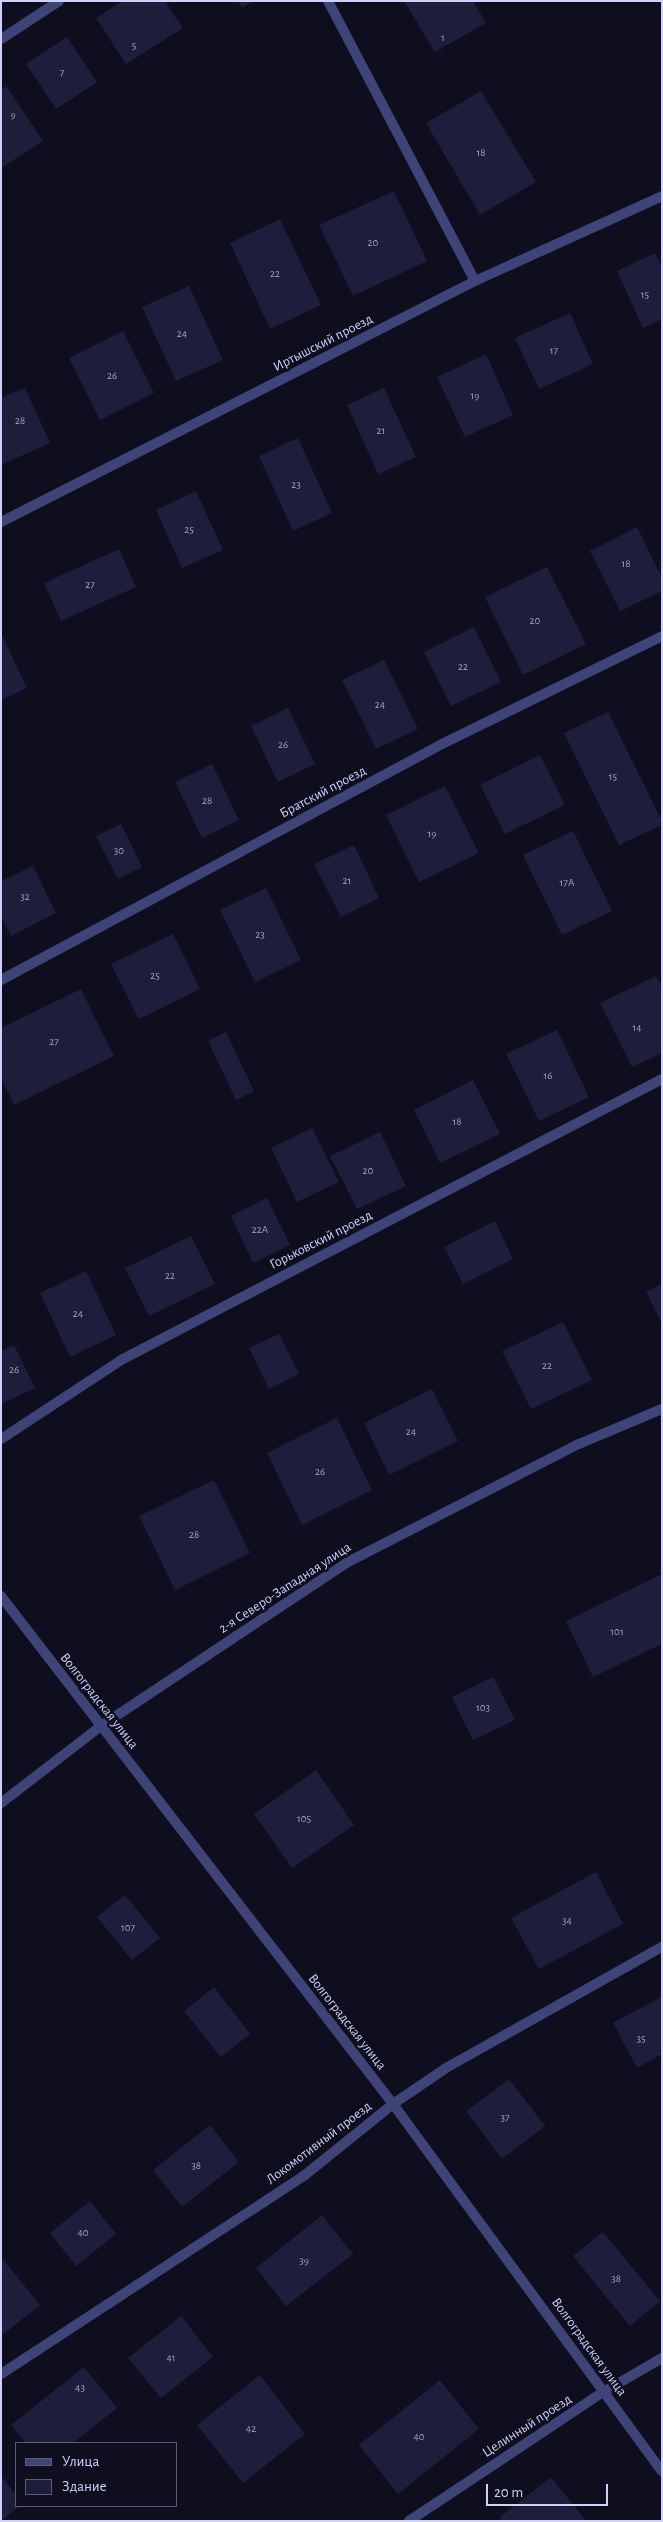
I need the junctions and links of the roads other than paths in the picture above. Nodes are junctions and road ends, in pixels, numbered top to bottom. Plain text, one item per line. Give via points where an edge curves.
1 (59, 1) edge
2 (328, 1) edge
3 (1, 39) edge
4 (662, 196) edge
5 (475, 281) junction
6 (1, 522) edge
7 (662, 636) edge
8 (1, 980) edge
9 (662, 1079) edge
10 (662, 1409) edge
11 (1, 1439) edge
12 (1, 1596) edge
13 (101, 1726) junction
14 (1, 1803) edge
15 (662, 1948) edge
16 (394, 2104) junction
17 (662, 2358) edge
18 (1, 2374) edge
19 (605, 2392) junction
20 (662, 2471) edge
21 (409, 2521) edge

1 - 3 street
2 - 5 street
4 - 5 street, Иртышский проезд
5 - 6 street, Иртышский проезд
7 - 8 street, Братский проезд via 442,744
9 - 11 street, Горьковский проезд via 123,1358
10 - 13 street, 2-я Северо-Западная улица via 579,1444 346,1563
12 - 13 street, Волгоградская улица
13 - 14 street, 2-я Северо-Западная улица
13 - 16 street, Волгоградская улица
15 - 16 street, Локомотивный проезд via 446,2068
16 - 18 street, Локомотивный проезд via 305,2175
16 - 19 street, Волгоградская улица
17 - 19 street, Целинный проезд
19 - 20 street, Волгоградская улица
19 - 21 street, Целинный проезд

